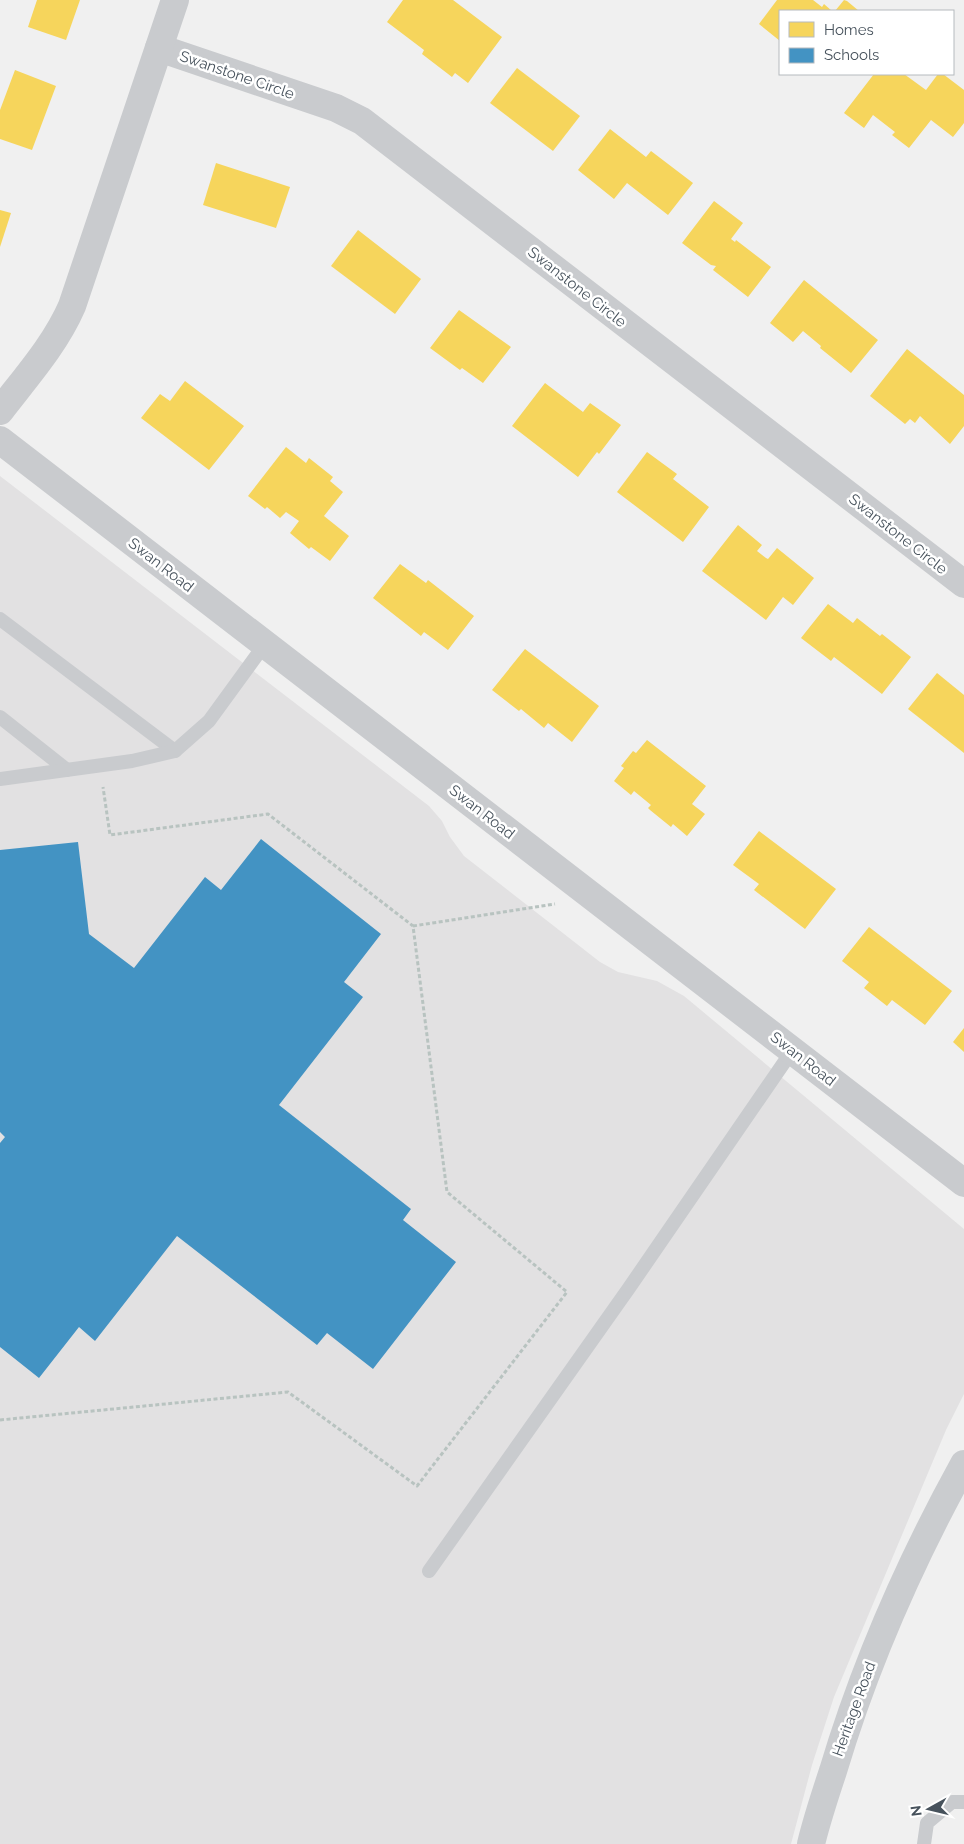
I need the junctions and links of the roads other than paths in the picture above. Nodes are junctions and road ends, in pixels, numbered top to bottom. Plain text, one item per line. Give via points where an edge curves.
1 (175, 0) edge
2 (159, 48) junction
3 (0, 411) edge
4 (0, 440) edge
5 (964, 584) edge
6 (0, 618) edge
7 (265, 644) junction
8 (0, 718) edge
9 (175, 751) junction
10 (67, 770) junction
11 (0, 779) edge
12 (792, 1051) junction
13 (964, 1183) edge
14 (964, 1464) edge
15 (428, 1571) dead end
16 (964, 1802) edge
17 (812, 1844) edge
18 (924, 1844) edge

1 - 2 street
2 - 3 street via 63,327
2 - 5 street, Swanstone Circle via 336,108 362,121
4 - 7 street, Swan Road
6 - 9 lane
7 - 9 lane via 208,721
7 - 12 street, Swan Road
8 - 10 lane
9 - 10 lane via 132,762
10 - 11 lane
12 - 13 street, Swan Road
12 - 15 lane
14 - 17 main road, Heritage Road via 931,1524 886,1622 847,1724
16 - 18 lane via 952,1802 928,1823

